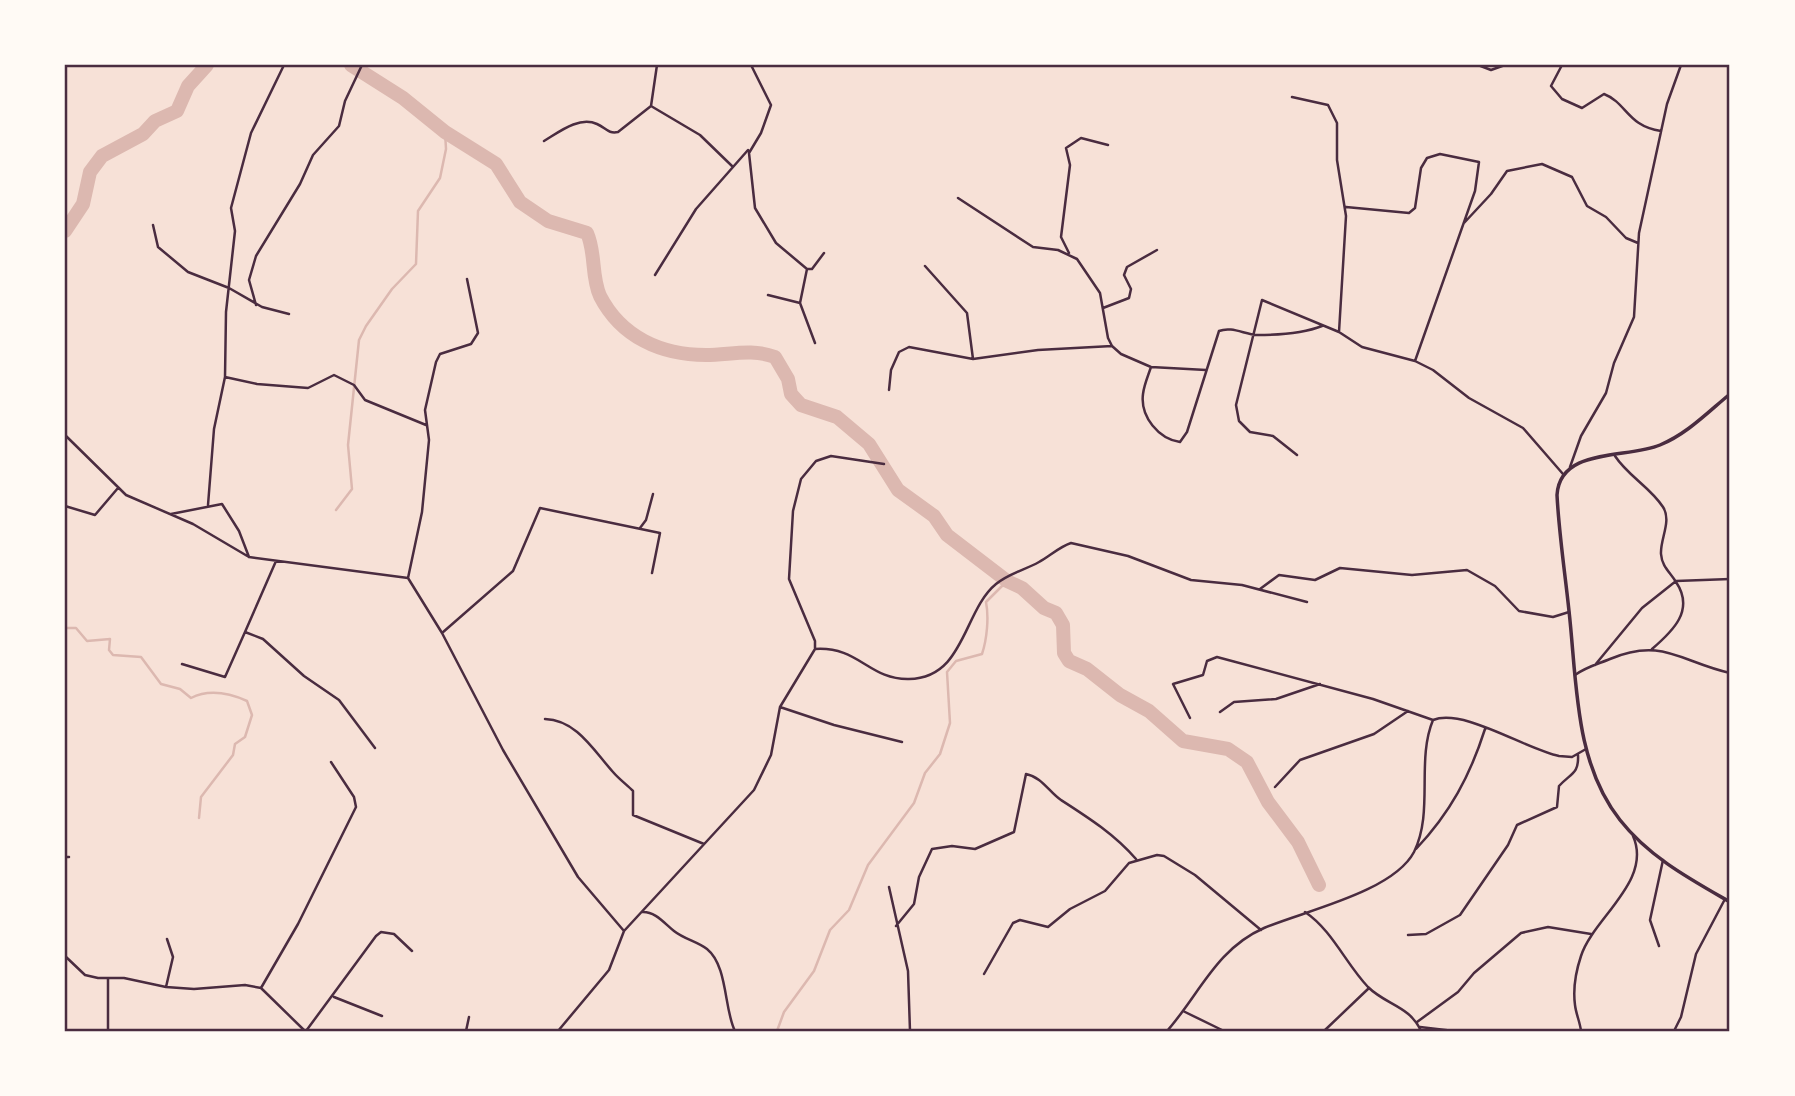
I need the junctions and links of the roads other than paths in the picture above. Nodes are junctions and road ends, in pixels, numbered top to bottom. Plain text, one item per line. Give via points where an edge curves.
1 (284, 65) edge
2 (362, 65) edge
3 (657, 65) edge
4 (751, 65) edge
5 (1478, 65) edge
6 (1505, 65) edge
7 (1562, 65) edge
8 (1681, 65) edge
9 (1292, 97) dead end
10 (652, 106) junction
11 (1662, 131) junction
12 (544, 141) dead end
13 (1108, 145) dead end
14 (750, 148) junction
15 (732, 166) junction
16 (958, 198) dead end
17 (1346, 207) junction
18 (1464, 223) junction
19 (153, 225) dead end
20 (1638, 243) junction
21 (1157, 250) dead end
22 (824, 253) dead end
23 (1069, 253) junction
24 (925, 266) dead end
25 (807, 269) junction
26 (655, 275) dead end
27 (467, 279) dead end
28 (229, 288) junction
29 (768, 295) dead end
30 (800, 303) junction
31 (256, 305) junction
32 (1103, 308) junction
33 (289, 314) dead end
34 (1322, 326) junction
35 (1339, 331) junction
36 (1254, 335) junction
37 (815, 343) dead end
38 (1112, 346) junction
39 (973, 359) junction
40 (1415, 361) junction
41 (1151, 367) junction
42 (1206, 370) junction
43 (225, 377) junction
44 (889, 390) dead end
45 (1730, 394) edge
46 (426, 425) junction
47 (65, 435) edge
48 (1297, 455) dead end
49 (1615, 456) junction
50 (884, 464) dead end
51 (1570, 467) junction
52 (1563, 474) junction
53 (118, 488) junction
54 (653, 494) dead end
55 (208, 505) junction
56 (65, 506) edge
57 (170, 514) junction
58 (640, 528) junction
59 (249, 557) junction
60 (276, 561) junction
61 (652, 573) dead end
62 (408, 578) junction
63 (1730, 579) edge
64 (1676, 581) junction
65 (1260, 589) junction
66 (1307, 602) dead end
67 (1569, 612) junction
68 (245, 632) junction
69 (442, 633) junction
70 (815, 649) junction
71 (1652, 649) junction
72 (182, 664) dead end
73 (1595, 665) junction
74 (1730, 673) edge
75 (1576, 675) junction
76 (1320, 684) junction
77 (780, 707) junction
78 (1408, 711) junction
79 (1220, 712) dead end
80 (1190, 718) dead end
81 (545, 719) dead end
82 (1433, 720) junction
83 (1485, 729) junction
84 (902, 742) dead end
85 (375, 748) dead end
86 (1586, 749) junction
87 (1578, 755) junction
88 (331, 762) dead end
89 (1275, 787) dead end
90 (1632, 833) junction
91 (705, 844) junction
92 (1414, 852) junction
93 (1136, 859) junction
94 (1663, 860) junction
95 (889, 887) dead end
96 (1725, 899) junction
97 (1730, 902) edge
98 (641, 912) junction
99 (1305, 912) junction
100 (896, 926) junction
101 (1261, 930) junction
102 (624, 931) junction
103 (1591, 934) junction
104 (1408, 935) dead end
105 (167, 939) dead end
106 (1659, 946) dead end
107 (412, 951) dead end
108 (65, 956) edge
109 (984, 974) dead end
110 (108, 979) junction
111 (166, 987) junction
112 (261, 988) junction
113 (1369, 988) junction
114 (334, 997) junction
115 (1183, 1011) junction
116 (382, 1016) dead end
117 (469, 1017) dead end
118 (1418, 1024) junction
119 (108, 1031) edge
120 (306, 1031) edge
121 (466, 1031) edge
122 (558, 1031) edge
123 (735, 1031) edge
124 (910, 1031) edge
125 (1167, 1031) edge
126 (1224, 1031) edge
127 (1324, 1031) edge
128 (1421, 1031) edge
129 (1454, 1031) edge
130 (1581, 1031) edge
131 (1674, 1031) edge

1 - 28 street via 251,133 232,202 235,232
2 - 31 street via 339,126 313,155 256,256 249,280
3 - 10 street
4 - 14 street via 771,104
5 - 6 street via 1491,70
7 - 11 street via 1551,86 1569,104 1582,108 1604,94 1632,120
8 - 11 street
9 - 17 street via 1319,100 1333,111
10 - 12 street via 614,134 595,123 579,122
10 - 15 street via 700,135
11 - 20 street
13 - 23 street via 1081,138 1066,149 1070,164 1061,237
14 - 15 street
14 - 25 street via 753,196 760,220 776,243
15 - 26 street via 696,209
16 - 23 street via 1033,247
17 - 18 street via 1409,213 1415,208 1423,163 1440,154 1469,158 1481,167
17 - 35 street
18 - 20 street via 1507,171 1542,164 1572,177 1587,206
18 - 40 street
19 - 28 street via 158,247 176,264
20 - 51 street via 1634,317 1606,393 1581,436
21 - 32 street via 1127,267 1124,275 1131,289 1129,298
22 - 25 street
23 - 32 street via 1089,272
24 - 39 street via 967,313
25 - 30 street
27 - 46 street via 478,333 471,344 440,354 425,410
28 - 31 street
28 - 43 street
29 - 30 street
30 - 37 street
31 - 33 street
32 - 38 street
34 - 35 street
34 - 36 street via 1297,333
34 - 36 street via 1262,300
35 - 40 street via 1362,347
36 - 42 street via 1219,331
36 - 48 street via 1237,391 1237,414 1250,432 1273,436
38 - 39 street
38 - 41 street
39 - 44 street via 904,349 891,370
40 - 52 street via 1523,428
41 - 42 street
41 - 42 street via 1143,394 1145,406 1154,429 1163,438 1180,442
43 - 46 street via 308,388 334,375 354,385 365,400
43 - 55 street via 214,429
45 - 49 street via 1662,444
46 - 62 street via 429,440 422,512
47 - 53 street
49 - 51 street
49 - 64 street via 1665,510 1661,557
50 - 70 street via 831,456 813,463 798,486 789,579 816,641
51 - 52 street
52 - 67 street via 1557,495
53 - 56 street via 95,515
53 - 57 street
54 - 58 street
55 - 57 street
55 - 59 street via 225,507
57 - 59 street
58 - 61 street via 660,533
58 - 69 street via 540,508 513,571
59 - 60 street
60 - 62 street
60 - 68 street
62 - 69 street
63 - 64 street
64 - 71 street via 1684,604 1681,615
64 - 73 street via 1642,608
65 - 66 street
65 - 67 street via 1279,575 1315,580 1340,568 1412,575 1467,570 1495,586 1519,611 1553,617
65 - 70 street via 1191,580 1076,542 995,584 957,651 925,677 887,677 842,650
67 - 75 street
68 - 72 street via 225,677
68 - 85 street via 263,639 339,700
69 - 102 street via 496,738 578,877
70 - 77 street
71 - 73 street via 1632,650
71 - 74 street
73 - 75 street
75 - 86 street
76 - 78 street
76 - 79 street via 1276,699 1234,702
76 - 80 street via 1213,657 1203,675 1173,684
77 - 84 street
77 - 91 street via 762,777
78 - 82 street
78 - 89 street via 1374,734 1300,760
81 - 91 street via 561,720 598,752 633,792 633,815
82 - 83 street via 1441,717
82 - 92 street
83 - 87 street via 1546,754
83 - 92 street via 1460,793
86 - 87 street
86 - 90 street via 1609,805
87 - 104 street via 1576,774 1559,786 1557,807 1517,825 1460,915 1426,934
88 - 112 street via 355,797 356,807
90 - 94 street
90 - 103 street via 1638,855 1632,871 1621,896
91 - 98 street
92 - 99 street via 1400,868 1371,887
93 - 100 street via 1111,833 1026,774 1014,832 975,849 932,849 919,877 915,904
93 - 101 street via 1157,855 1173,861
93 - 109 street via 1123,867 1105,891 1069,909 1048,927 1020,920 1013,923
94 - 96 street
94 - 106 street via 1650,920
95 - 100 street
96 - 97 street
96 - 131 street via 1696,954
98 - 102 street
98 - 123 street via 651,913 685,940 708,950 724,980
99 - 101 street
99 - 113 street via 1321,925
100 - 124 street via 908,971
101 - 115 street via 1218,961
102 - 122 street via 609,970
103 - 118 street via 1556,927 1521,933
103 - 130 street via 1575,980 1574,1003
105 - 111 street via 173,957
107 - 114 street via 394,934 381,933
108 - 110 street via 85,975
110 - 111 street
110 - 119 street
111 - 112 street
112 - 120 street
113 - 118 street via 1405,1009
113 - 127 street
114 - 116 street
114 - 120 street
115 - 125 street
115 - 126 street
117 - 121 street
118 - 128 street
118 - 129 street

